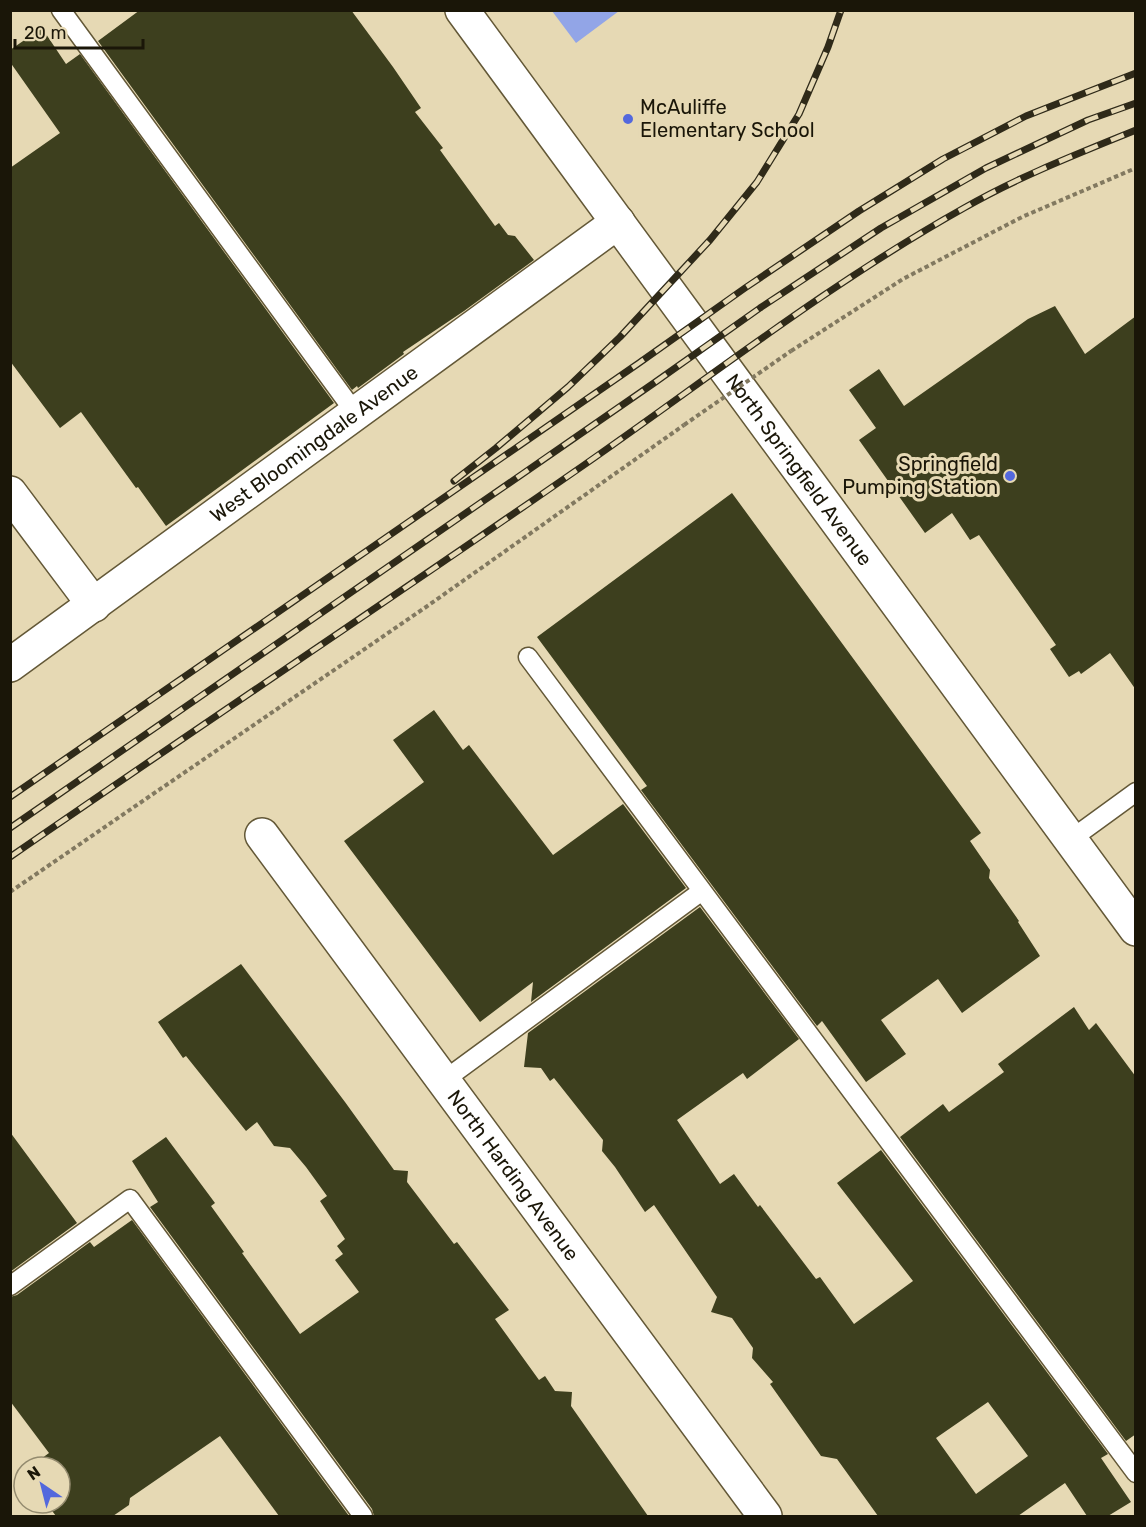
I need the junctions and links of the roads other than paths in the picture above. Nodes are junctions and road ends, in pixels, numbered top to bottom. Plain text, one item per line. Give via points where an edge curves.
1 (61, 10) edge
2 (462, 10) edge
3 (618, 222) junction
4 (356, 414) junction
5 (10, 493) edge
6 (94, 605) junction
7 (528, 657) dead end
8 (10, 665) edge
9 (1136, 792) edge
10 (262, 835) dead end
11 (1070, 840) junction
12 (702, 891) junction
13 (1136, 929) edge
14 (443, 1081) junction
15 (10, 1286) edge
16 (1136, 1473) edge
17 (363, 1516) edge
18 (765, 1516) edge

1 - 4 lane
2 - 3 street, North Springfield Avenue
3 - 4 street, West Bloomingdale Avenue
3 - 11 street, North Springfield Avenue
4 - 6 street, West Bloomingdale Avenue
5 - 6 street
6 - 8 street, West Bloomingdale Avenue
7 - 12 lane
9 - 11 lane
10 - 14 street, North Harding Avenue
11 - 13 street, North Springfield Avenue
12 - 14 lane
12 - 16 lane
14 - 18 street, North Harding Avenue
15 - 17 lane via 130,1199

